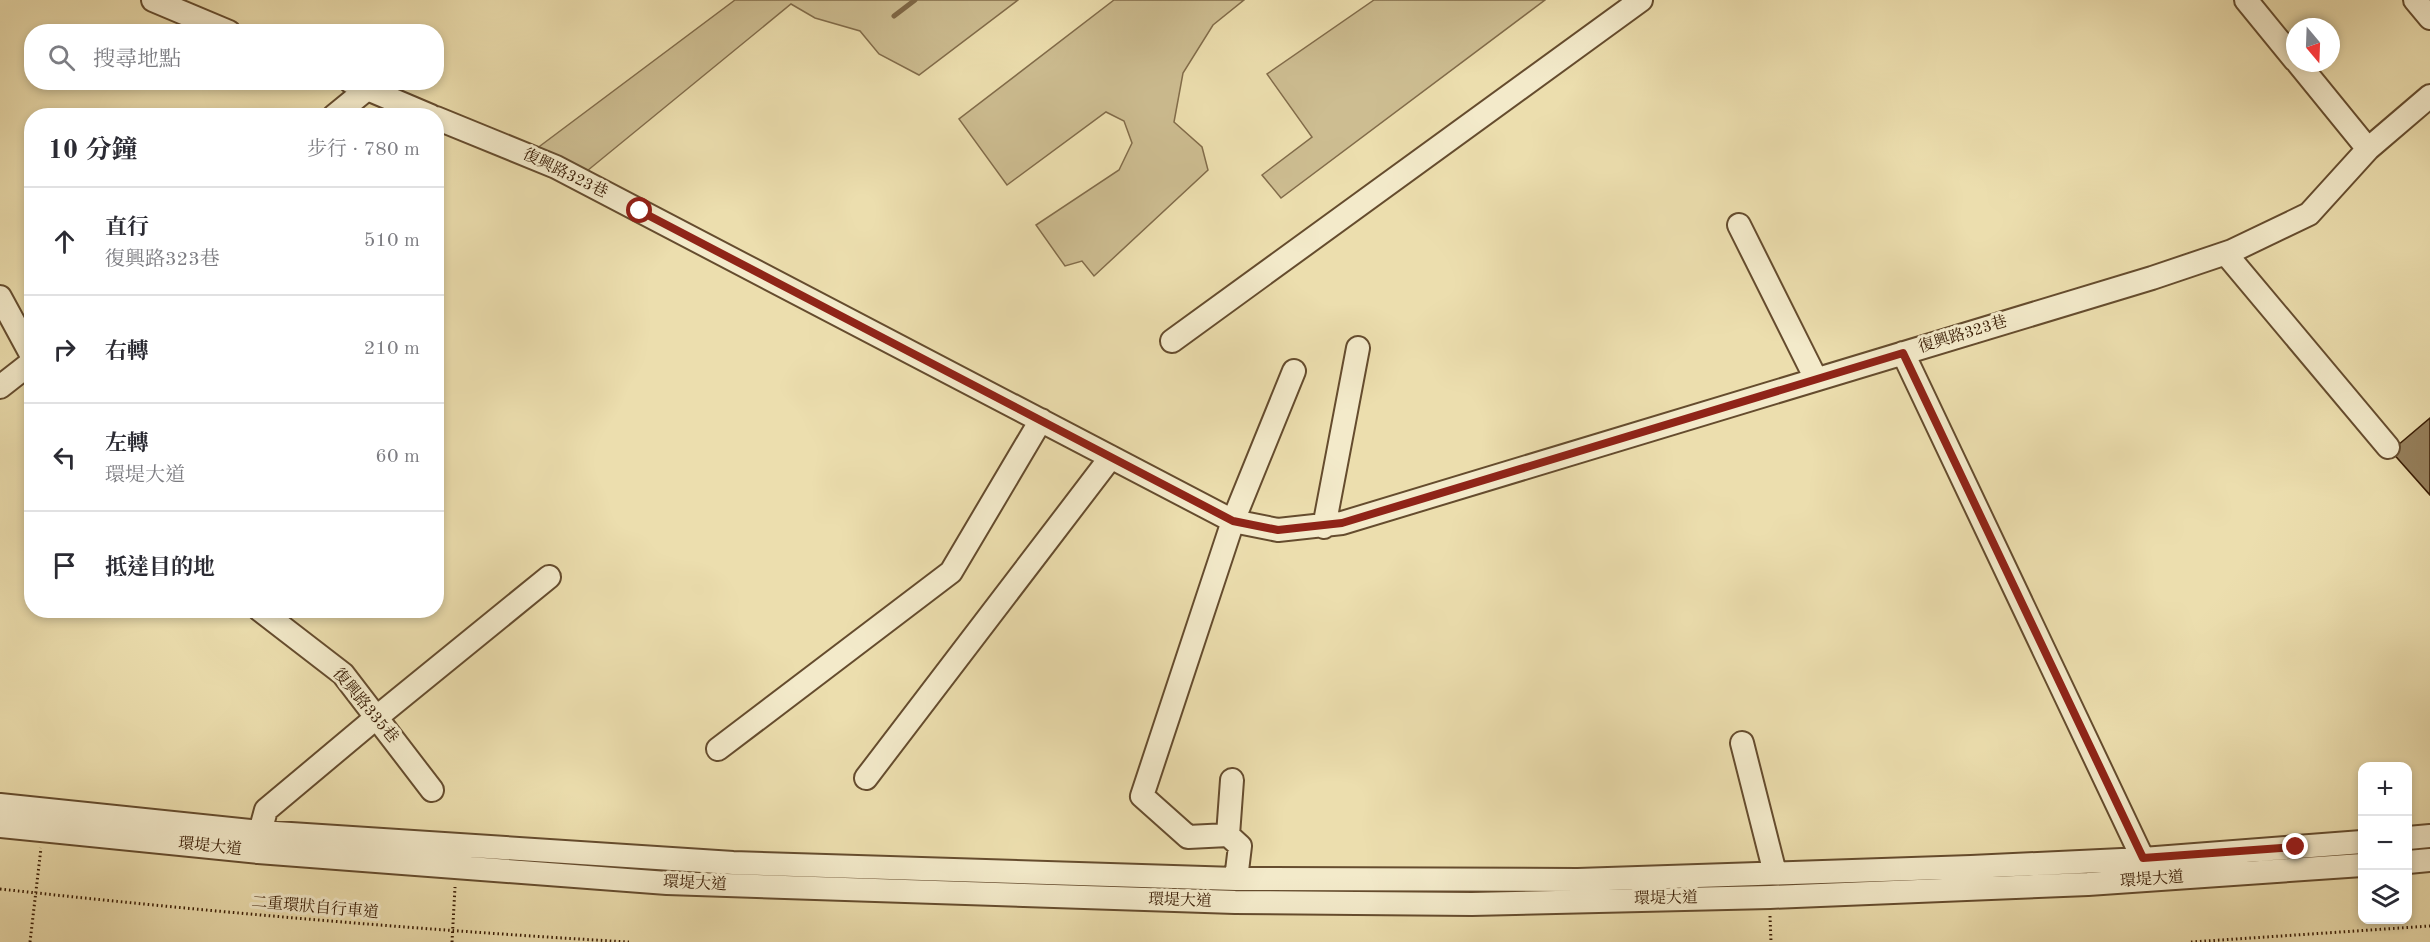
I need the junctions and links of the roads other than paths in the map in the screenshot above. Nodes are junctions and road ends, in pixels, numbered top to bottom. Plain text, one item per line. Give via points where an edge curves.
1 (153, 0) edge
2 (1641, 0) edge
3 (2246, 0) edge
4 (2415, 0) edge
5 (2430, 18) edge
6 (210, 24) edge
7 (2286, 49) edge
8 (2305, 72) edge
9 (356, 90) edge
10 (369, 90) edge
11 (2430, 96) edge
12 (341, 108) edge
13 (412, 108) edge
14 (444, 121) edge
15 (2368, 149) junction
16 (1739, 225) dead end
17 (2226, 254) junction
18 (0, 297) edge
19 (24, 341) edge
20 (1172, 341) dead end
21 (1358, 348) dead end
22 (1903, 353) junction
23 (24, 368) edge
24 (1294, 371) dead end
25 (1816, 379) junction
26 (0, 387) edge
27 (1041, 420) junction
28 (2388, 447) dead end
29 (1111, 457) junction
30 (1233, 521) junction
31 (1324, 527) junction
32 (549, 577) dead end
33 (270, 618) edge
34 (377, 717) junction
35 (1742, 743) dead end
36 (718, 749) dead end
37 (866, 778) dead end
38 (1232, 780) dead end
39 (432, 790) dead end
40 (0, 805) edge
41 (0, 826) edge
42 (43, 827) junction
43 (1228, 835) junction
44 (2430, 836) edge
45 (2412, 838) edge
46 (259, 842) junction
47 (2358, 842) edge
48 (2296, 847) junction
49 (2143, 858) junction
50 (2430, 860) edge
51 (2412, 861) edge
52 (2358, 865) edge
53 (2297, 870) junction
54 (1775, 873) junction
55 (1236, 879) junction

1 - 6 street
2 - 20 street
3 - 7 street
4 - 5 street
8 - 15 street
9 - 12 street
10 - 13 street
11 - 15 street, 復興路323巷
14 - 27 street, 復興路323巷 via 556,167
15 - 17 street, 復興路323巷 via 2309,213
16 - 25 street
17 - 22 street, 復興路323巷
17 - 28 street
18 - 19 street
21 - 31 street
22 - 25 street, 復興路323巷
22 - 49 street
23 - 26 street
24 - 30 street
25 - 31 street, 復興路323巷
27 - 29 street, 復興路323巷
27 - 36 street via 951,572
29 - 30 street, 復興路323巷
29 - 37 street
30 - 31 street, 復興路323巷 via 1278,530
30 - 43 street via 1142,796 1188,837
32 - 34 street
33 - 34 street, 復興路335巷 via 343,674
34 - 39 street, 復興路335巷
34 - 46 street via 266,810
35 - 54 street
38 - 43 street
40 - 42 street, 環堤大道
41 - 42 street, 環堤大道
42 - 46 street, 環堤大道
43 - 55 street via 1240,846
44 - 45 street
46 - 53 street, 環堤大道 via 667,883 1259,902 1472,904 1770,897 2088,884
46 - 55 street, 環堤大道 via 733,863
47 - 48 street, 環堤大道
48 - 49 street, 環堤大道
48 - 53 street
49 - 54 street, 環堤大道
50 - 51 street
52 - 53 street, 環堤大道
54 - 55 street, 環堤大道 via 1578,880

